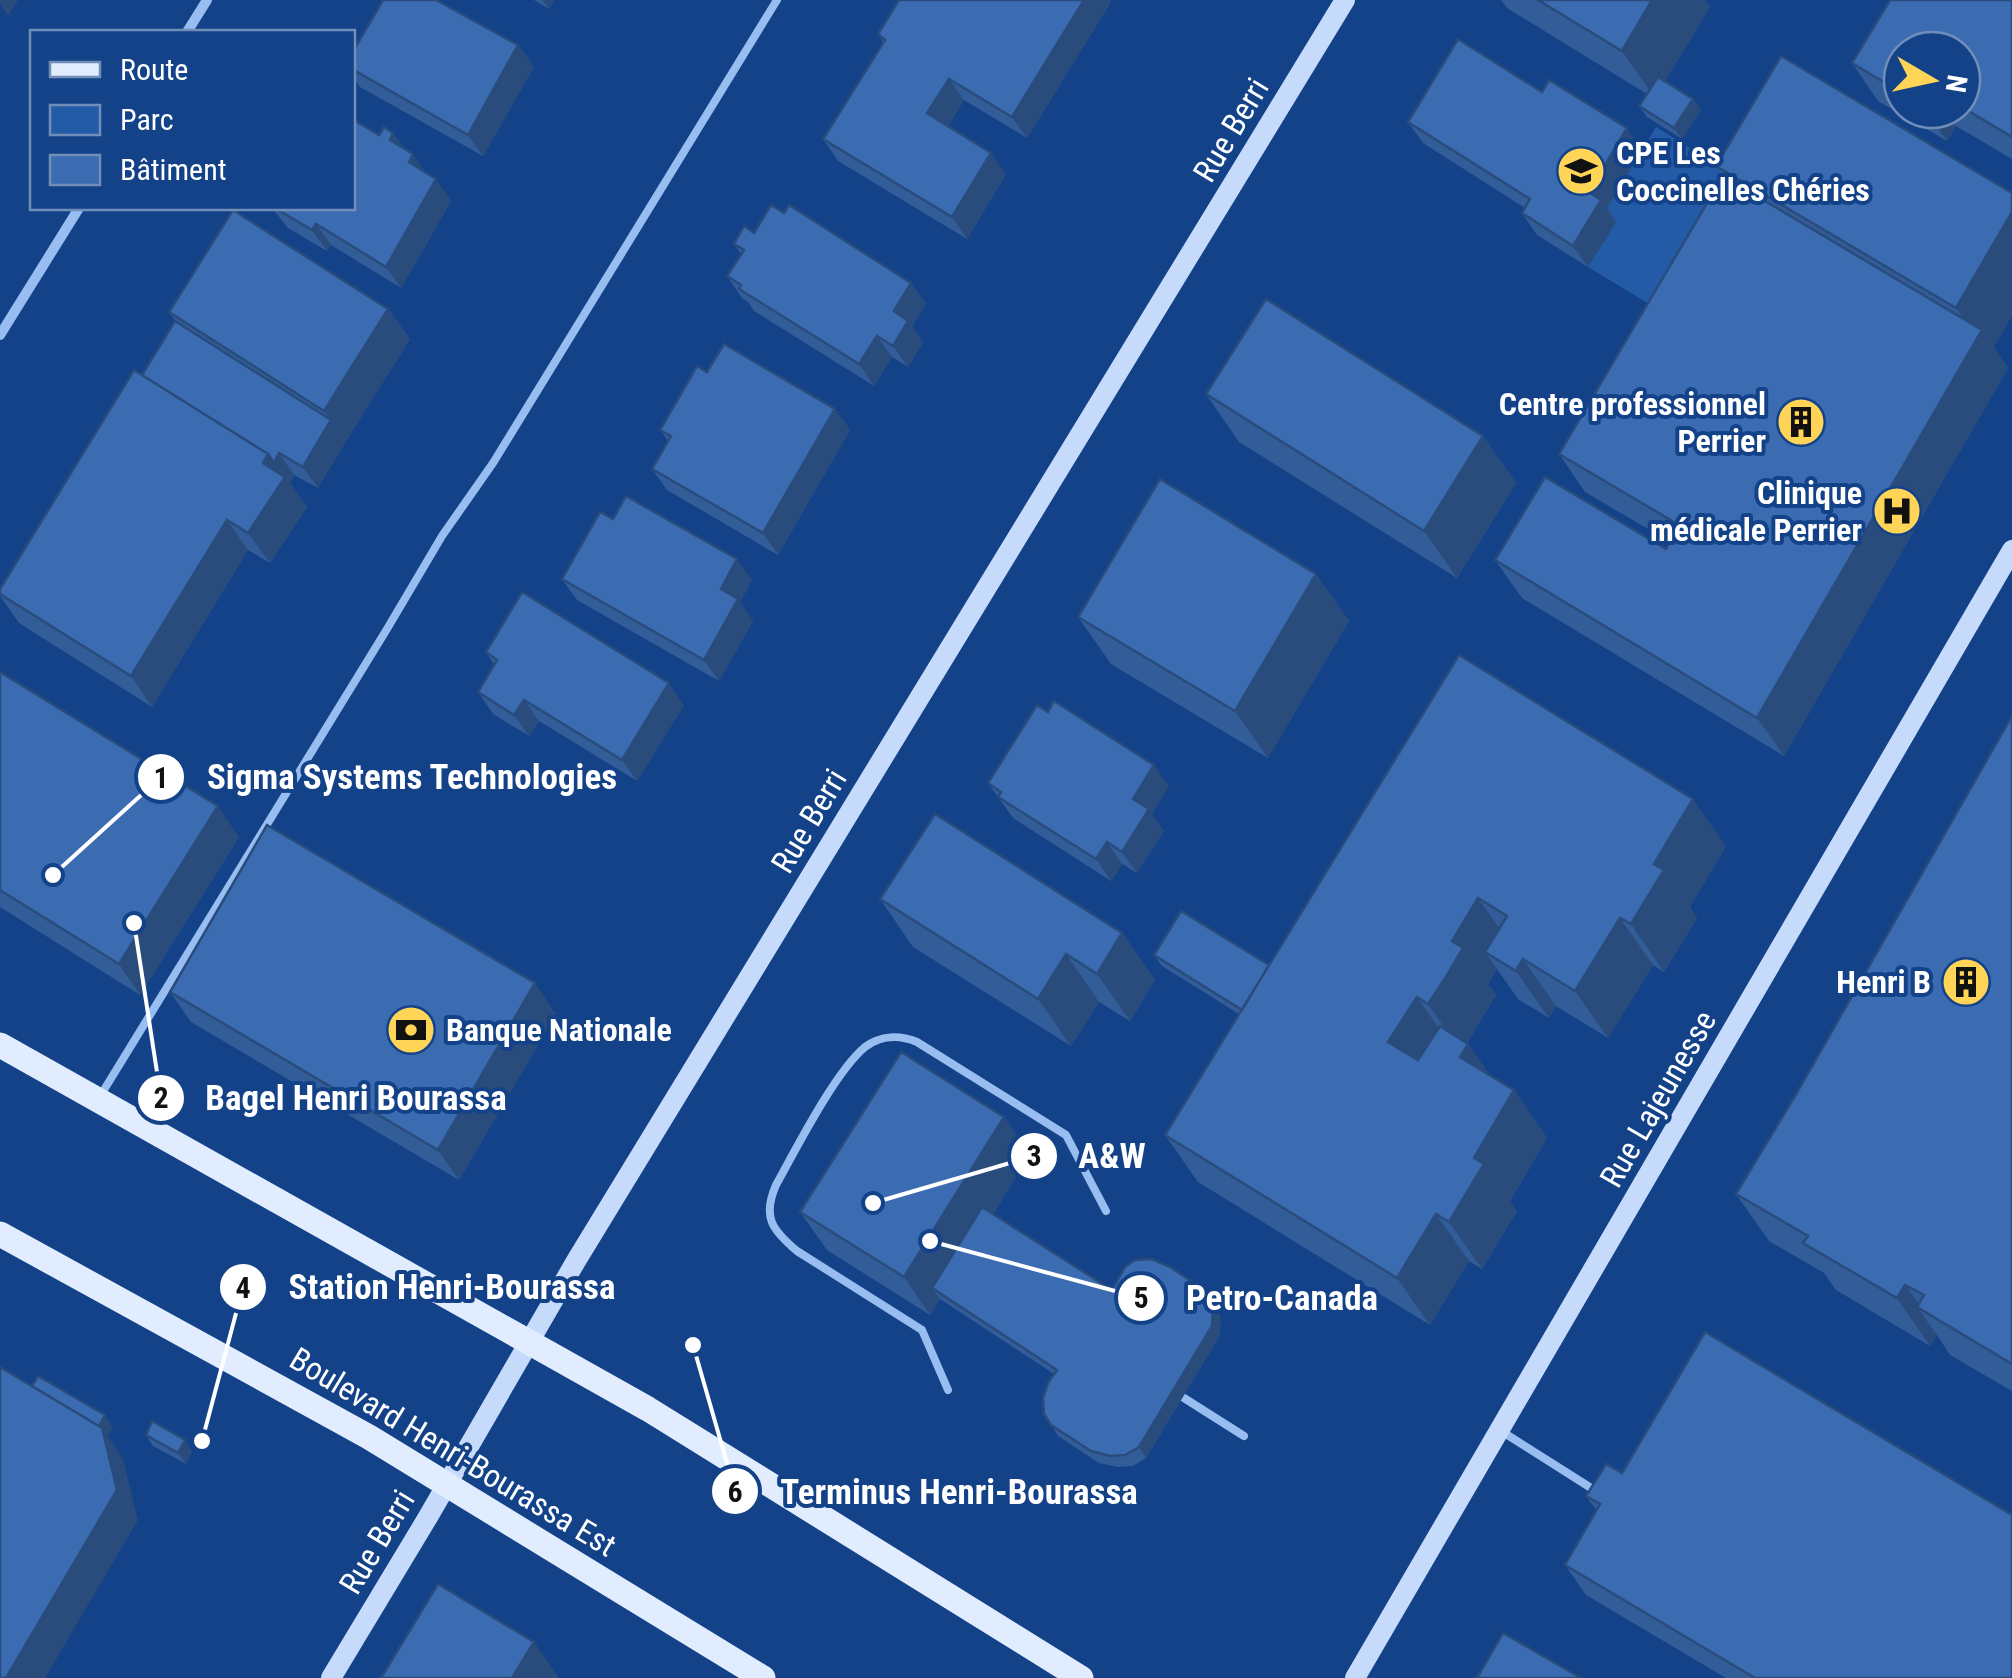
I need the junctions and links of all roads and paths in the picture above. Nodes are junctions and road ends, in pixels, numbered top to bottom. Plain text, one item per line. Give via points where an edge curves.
1 (207, 0) edge
2 (777, 0) edge
3 (1345, 0) edge
4 (188, 30) edge
5 (78, 210) edge
6 (0, 335) edge
7 (2012, 550) edge
8 (0, 1045) edge
9 (98, 1099) junction
10 (1106, 1211) dead end
11 (0, 1234) edge
12 (529, 1344) junction
13 (948, 1390) dead end
14 (1184, 1398) edge
15 (1500, 1430) junction
16 (1244, 1436) dead end
17 (448, 1483) junction
18 (1605, 1496) edge
19 (331, 1678) edge
20 (763, 1678) edge
21 (1081, 1678) edge
22 (1355, 1678) edge

1 - 4 street
2 - 9 lane
3 - 12 main road, Rue Berri
5 - 6 street
7 - 15 main road, Rue Lajeunesse
8 - 9 main road
9 - 12 main road
10 - 13 lane via 1066,1136 917,1042 886,1038 852,1062 776,1185 769,1214 797,1251 922,1330
11 - 17 main road, Boulevard Henri-Bourassa Est
12 - 17 main road, Rue Berri
12 - 21 main road via 648,1409
14 - 16 lane
15 - 18 lane
15 - 22 main road, Rue Lajeunesse
17 - 19 main road, Rue Berri
17 - 20 main road, Boulevard Henri-Bourassa Est

